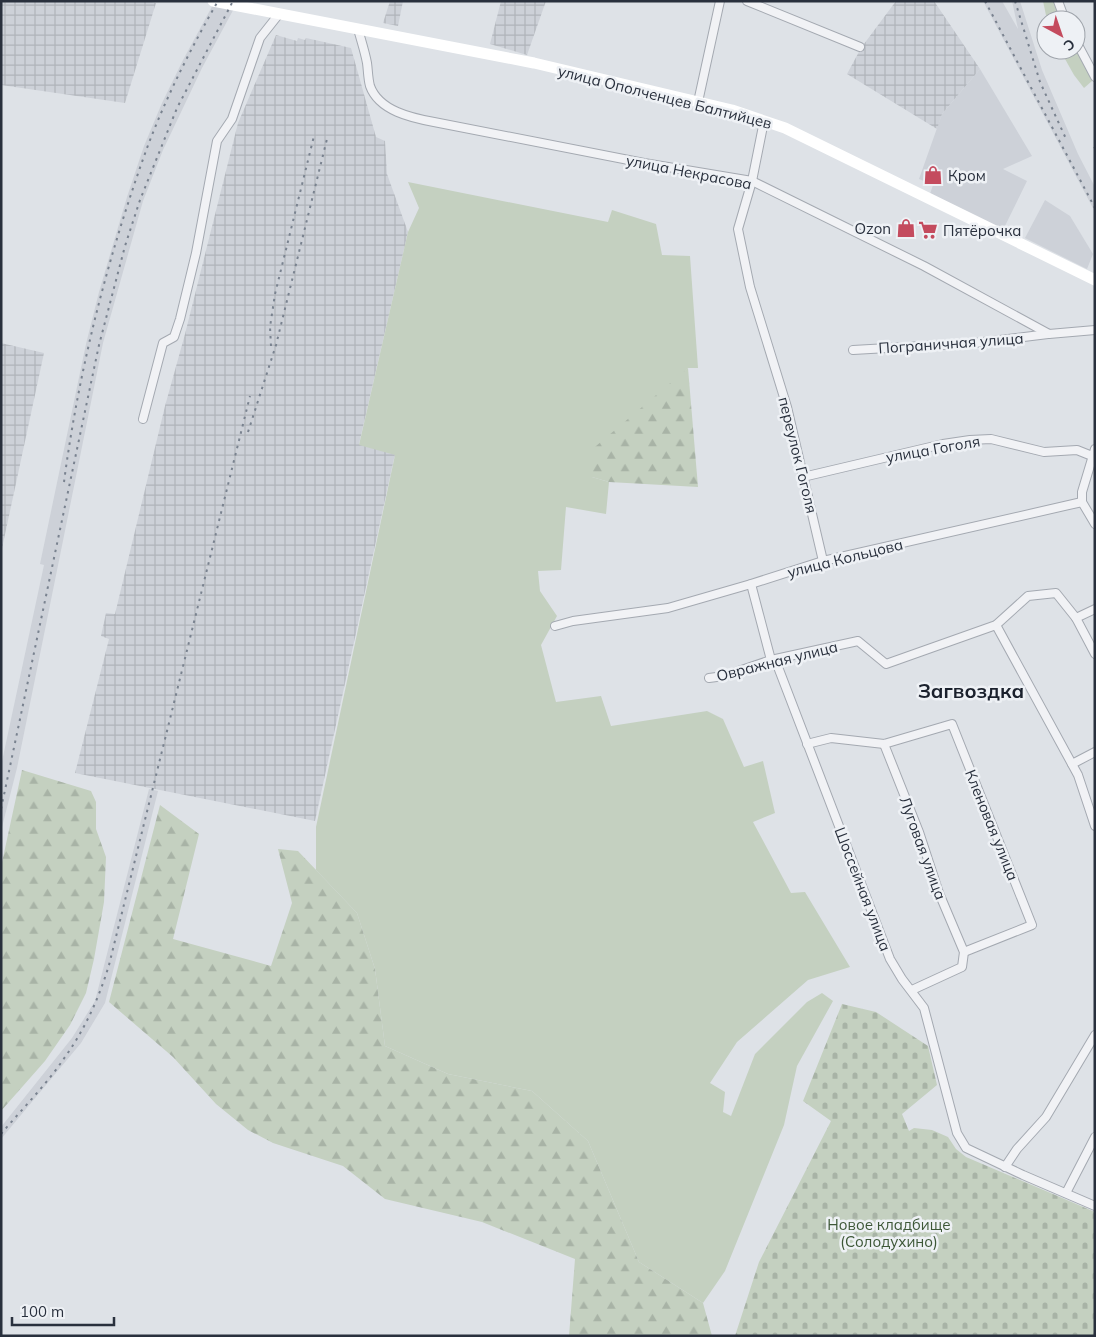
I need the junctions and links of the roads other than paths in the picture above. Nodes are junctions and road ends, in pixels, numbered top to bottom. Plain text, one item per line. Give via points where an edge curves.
1 (213, 1) edge
2 (720, 1) edge
3 (747, 1) edge
4 (278, 14) junction
5 (358, 29) junction
6 (860, 48) dead end
7 (1086, 60) edge
8 (1095, 77) edge
9 (698, 102) junction
10 (764, 121) junction
11 (752, 181) junction
12 (1095, 280) edge
13 (1095, 330) edge
14 (1049, 334) junction
15 (854, 350) dead end
16 (143, 419) dead end
17 (1093, 452) edge
18 (803, 477) junction
19 (1082, 502) junction
20 (1095, 524) edge
21 (823, 561) junction
22 (751, 584) junction
23 (1095, 609) edge
24 (1076, 618) junction
25 (555, 626) dead end
26 (996, 626) junction
27 (1095, 654) edge
28 (771, 660) junction
29 (709, 678) dead end
30 (807, 744) junction
31 (884, 744) junction
32 (1095, 752) edge
33 (1072, 764) junction
34 (1095, 826) edge
35 (964, 952) junction
36 (912, 990) junction
37 (1095, 1035) edge
38 (1095, 1137) edge
39 (1006, 1167) junction
40 (1066, 1193) junction
41 (1095, 1206) edge

1 - 4 main road, улица Ополченцев Балтийцев
2 - 9 street
3 - 6 street
4 - 5 main road, улица Ополченцев Балтийцев
4 - 16 street via 260,38 232,119 217,141 180,319 174,337 163,343
5 - 9 main road, улица Ополченцев Балтийцев via 534,63
5 - 11 street, улица Некрасова via 371,86 377,98 390,108 416,119
7 - 8 street
9 - 10 main road, улица Ополченцев Балтийцев
10 - 11 street, переулок Гоголя
10 - 12 main road, улица Ополченцев Балтийцев via 785,128
11 - 14 street, улица Некрасова via 924,266
11 - 18 street, переулок Гоголя via 738,229 750,287 787,407
13 - 14 street
14 - 15 street, Пограничная улица via 975,343
17 - 18 street, улица Гоголя via 1044,452 991,439 970,440
17 - 19 street
18 - 21 street, переулок Гоголя
19 - 20 street
19 - 21 street, улица Кольцова
21 - 22 street, улица Кольцова
22 - 25 street, улица Кольцова via 668,608
22 - 28 street, Шоссейная улица
23 - 24 street
24 - 26 street, Овражная улица via 1056,593 1028,596
24 - 27 street
26 - 28 street, Овражная улица via 886,664 858,641
26 - 33 street
28 - 29 street, Овражная улица
28 - 30 street, Шоссейная улица via 778,667
30 - 31 street via 832,738
30 - 36 street, Шоссейная улица via 890,959
31 - 35 street, Луговая улица
31 - 35 street, Кленовая улица via 952,724 1032,925
32 - 33 street
33 - 34 street
35 - 36 street via 962,968
36 - 39 street, Шоссейная улица via 924,1008 957,1132 966,1148
37 - 39 street via 1046,1117 1017,1149
38 - 40 street
39 - 40 street, Шоссейная улица
40 - 41 street, Шоссейная улица

